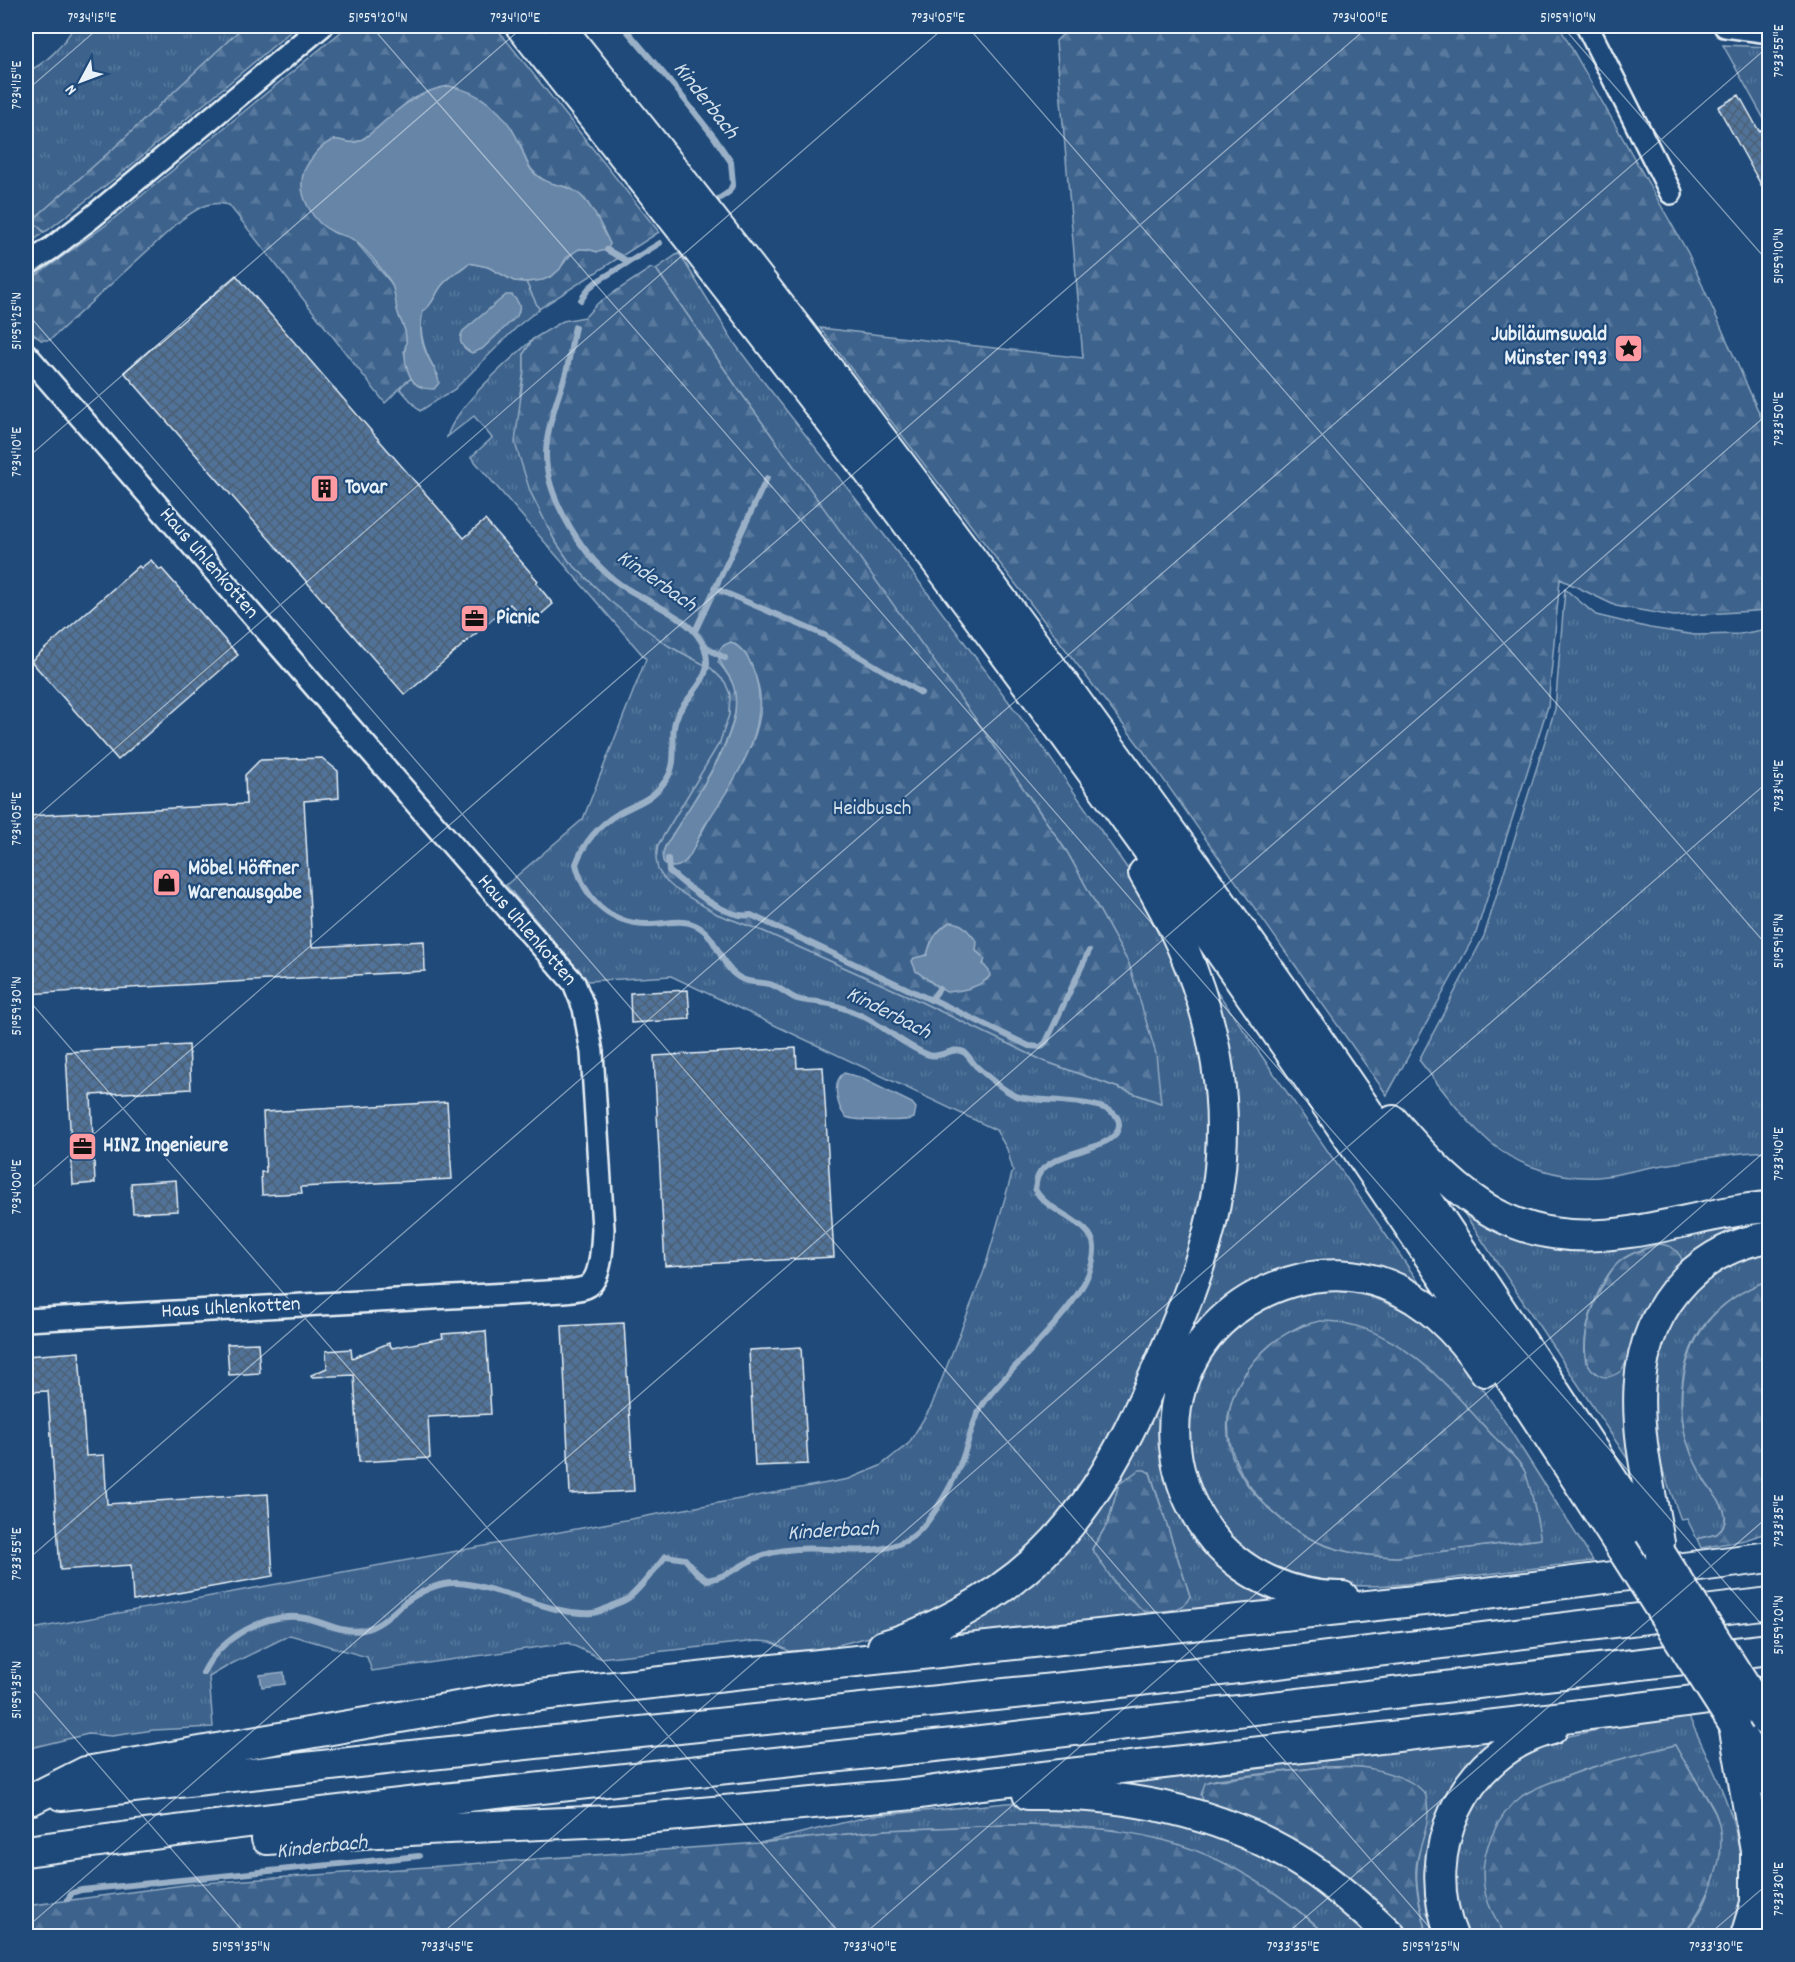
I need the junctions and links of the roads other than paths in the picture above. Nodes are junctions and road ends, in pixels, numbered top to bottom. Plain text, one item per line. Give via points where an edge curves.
1 (322, 26) edge
2 (521, 26) edge
3 (559, 26) edge
4 (1587, 26) edge
5 (1725, 26) edge
6 (1770, 32) edge
7 (1671, 193) dead end
8 (26, 265) edge
9 (26, 354) edge
10 (1041, 701) junction
11 (1264, 963) junction
12 (1770, 1207) edge
13 (1770, 1237) edge
14 (26, 1320) edge
15 (1583, 1488) junction
16 (1661, 1555) junction
17 (1766, 1557) edge
18 (1470, 1595) junction
19 (1770, 1603) edge
20 (1770, 1649) edge
21 (738, 1673) junction
22 (1624, 1710) junction
23 (1768, 1712) edge
24 (1734, 1724) junction
25 (1770, 1781) edge
26 (914, 1794) junction
27 (29, 1799) edge
28 (141, 1835) junction
29 (26, 1851) edge
30 (1391, 1936) edge
31 (1452, 1936) edge
32 (1746, 1936) edge

1 - 8 street via 91,218
2 - 10 highway via 765,334
3 - 11 highway via 964,548
4 - 7 street
5 - 6 street
9 - 14 street, Haus Uhlenkotten via 574,983 591,1044 603,1229 594,1279 586,1287 564,1291
10 - 15 highway via 1283,1041
10 - 21 highway via 1099,809 1161,902 1195,974 1206,1009 1219,1088 1221,1155 1211,1222 1190,1296 1109,1469 1072,1523 1028,1568 977,1604 915,1635 861,1651
11 - 12 highway via 1381,1108 1435,1168 1482,1207 1503,1218 1527,1229 1587,1236
11 - 16 highway via 1421,1191
13 - 16 highway via 1737,1245 1695,1270 1675,1291 1647,1338 1639,1394
15 - 18 highway via 1501,1394 1454,1332 1414,1298 1388,1285 1348,1276 1300,1279 1260,1293 1217,1325 1187,1368 1174,1421 1174,1443 1184,1487 1192,1508 1214,1540 1250,1571 1297,1591 1329,1597
15 - 24 highway, bridge
16 - 23 highway, bridge
17 - 18 highway
18 - 21 highway
19 - 27 highway via 1139,1680
20 - 28 highway
21 - 27 highway via 503,1699 86,1772
22 - 23 highway
22 - 26 highway
22 - 31 highway via 1544,1731 1515,1743 1490,1763 1466,1791 1447,1826 1441,1860 1441,1901
24 - 25 highway
24 - 32 highway via 1756,1850 1756,1904
26 - 28 highway via 611,1821 236,1841
26 - 30 highway via 1092,1796 1135,1801 1208,1818 1272,1845 1306,1866
28 - 29 highway

